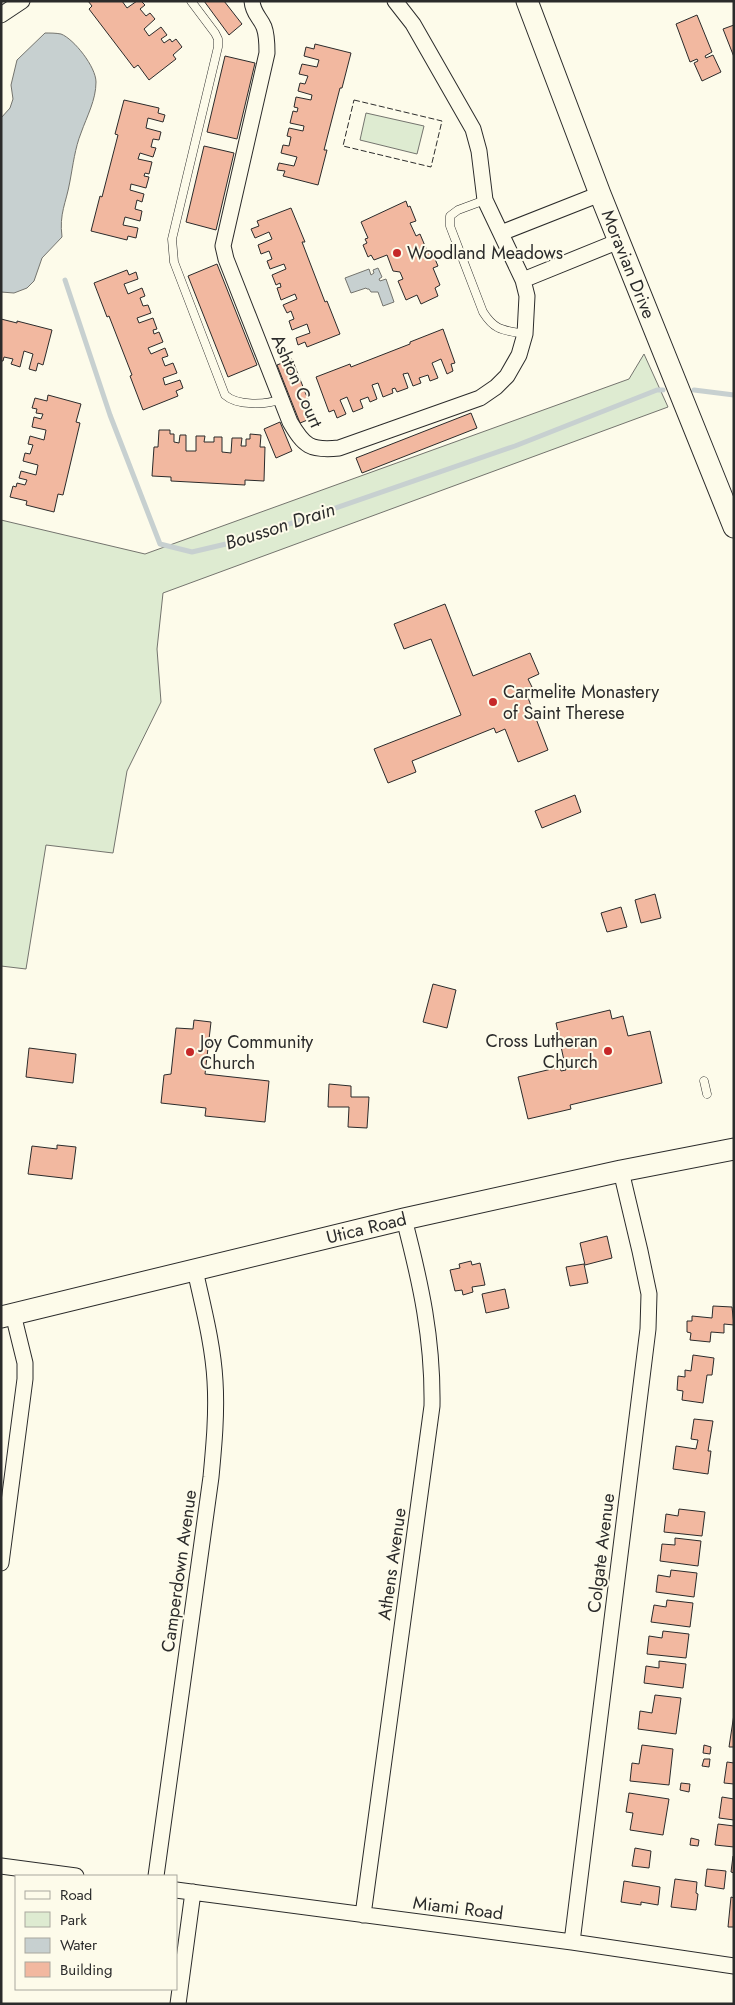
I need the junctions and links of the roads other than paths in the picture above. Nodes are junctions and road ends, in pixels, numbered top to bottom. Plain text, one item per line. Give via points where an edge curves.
1 (22, 1) edge
2 (191, 1) edge
3 (252, 1) edge
4 (395, 1) edge
5 (527, 1) edge
6 (1, 15) edge
7 (600, 194) junction
8 (485, 200) junction
9 (502, 233) junction
10 (619, 241) junction
11 (523, 280) junction
12 (525, 334) junction
13 (282, 399) junction
14 (732, 518) edge
15 (704, 1081) dead end
16 (707, 1094) dead end
17 (734, 1149) edge
18 (621, 1171) junction
19 (404, 1219) junction
20 (195, 1270) junction
21 (7, 1316) edge
22 (1, 1563) edge
23 (1, 1866) edge
24 (68, 1875) edge
25 (156, 1875) edge
26 (178, 1890) edge
27 (193, 1892) junction
28 (363, 1915) junction
29 (572, 1942) junction
30 (734, 1966) edge
31 (178, 2004) edge

1 - 6 street
2 - 13 lane via 215,33 218,47 172,238 174,262 224,395 236,401 265,403
3 - 13 street, Ashton Court via 253,10 264,27 267,52 224,246 226,259
4 - 8 street via 413,24 473,129
5 - 7 main road, Moravian Drive
7 - 9 street
7 - 10 main road, Moravian Drive
8 - 9 street, Ashton Court
8 - 12 lane via 458,210 450,216 450,226 483,312 491,324
9 - 11 street, Ashton Court
10 - 11 street
10 - 14 main road, Moravian Drive
11 - 12 street, Ashton Court via 527,296
12 - 13 street, Ashton Court via 519,355 507,376 480,398 339,448 308,446 290,422
15 - 16 lane
17 - 18 main road, Utica Road
18 - 19 main road, Utica Road
18 - 29 street, Colgate Avenue via 649,1294 648,1330
19 - 20 main road, Utica Road
19 - 28 street, Athens Avenue via 430,1338 432,1406
20 - 21 main road, Utica Road
20 - 25 street, Camperdown Avenue via 215,1379 216,1425
21 - 22 street via 25,1363 25,1379
23 - 24 street
26 - 27 street, Miami Road
27 - 28 street, Miami Road
27 - 31 street
28 - 29 street, Miami Road
29 - 30 street, Miami Road

